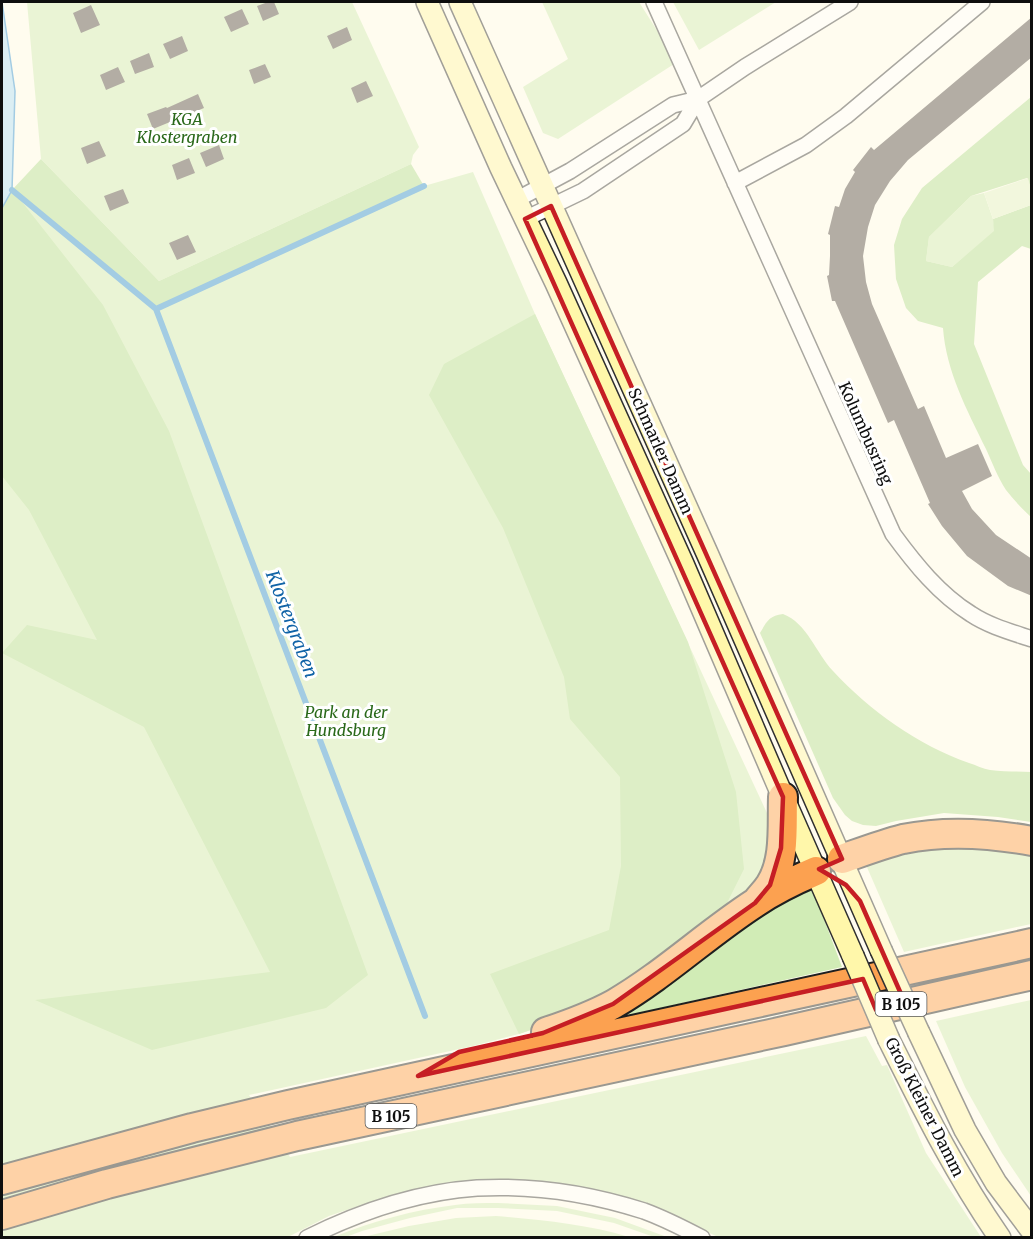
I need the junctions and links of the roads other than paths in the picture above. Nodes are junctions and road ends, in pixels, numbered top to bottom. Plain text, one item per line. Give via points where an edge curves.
1 (427, 2) edge
2 (460, 2) edge
3 (654, 2) edge
4 (850, 2) edge
5 (982, 2) edge
6 (698, 99) junction
7 (735, 183) junction
8 (543, 186) junction
9 (551, 206) junction
10 (520, 209) junction
11 (1032, 639) edge
12 (783, 797) junction
13 (1032, 841) edge
14 (842, 859) junction
15 (816, 871) junction
16 (860, 901) junction
17 (755, 903) junction
18 (1032, 943) edge
19 (1027, 977) edge
20 (418, 1076) junction
21 (2, 1180) edge
22 (2, 1215) edge
23 (1032, 1231) edge
24 (306, 1238) edge
25 (702, 1238) edge
26 (1000, 1238) edge

1 - 10 street, Schmarler Damm
2 - 8 street, Schmarler Damm
3 - 6 street, Kolumbusring
4 - 6 street
5 - 7 street via 822,134
6 - 7 street, Kolumbusring
6 - 8 street via 673,105
6 - 9 street via 683,124 583,191
7 - 11 street, Kolumbusring via 893,534 921,571 947,596 971,614
8 - 9 street, Schmarler Damm
8 - 10 street
9 - 10 street
9 - 14 street, Schmarler Damm
10 - 12 street, Schmarler Damm via 683,564
12 - 15 street, Schmarler Damm
12 - 17 highway via 778,867
13 - 14 highway via 950,833 902,839
14 - 15 street
14 - 16 street, Schmarler Damm
15 - 16 street via 846,885
15 - 17 highway
15 - 26 street, Groß Kleiner Damm, bridge via 928,1120
16 - 23 street, Groß Kleiner Damm, bridge via 965,1130 996,1183
17 - 20 highway via 613,1004 543,1033 459,1052
18 - 20 highway, B 105
19 - 22 highway, B 105 via 297,1136
20 - 21 highway, B 105 via 288,1104
24 - 25 street via 334,1224 417,1197 476,1188 514,1188 602,1200 645,1212

